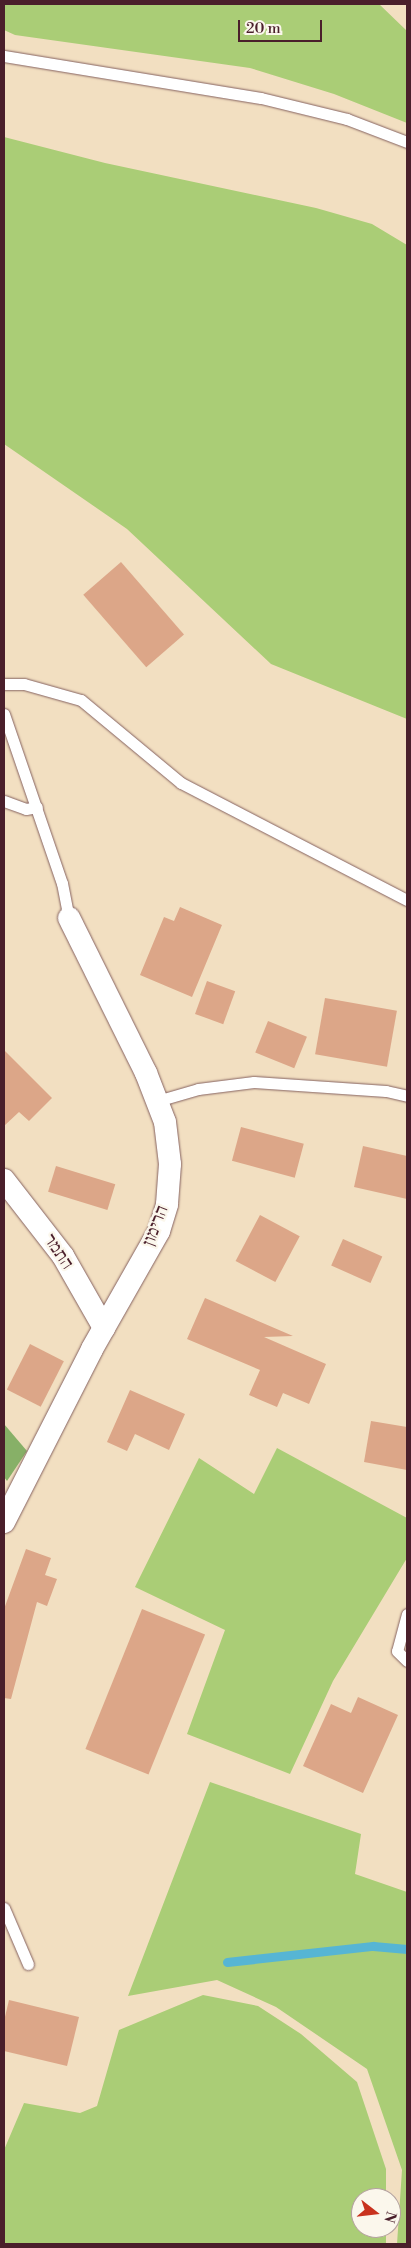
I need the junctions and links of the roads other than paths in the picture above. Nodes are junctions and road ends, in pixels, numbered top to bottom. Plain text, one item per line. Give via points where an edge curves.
1 (4, 56) edge
2 (407, 142) edge
3 (4, 684) edge
4 (4, 714) edge
5 (4, 801) edge
6 (37, 807) junction
7 (407, 900) edge
8 (69, 918) joint
9 (407, 1096) edge
10 (157, 1101) junction
11 (4, 1180) edge
12 (104, 1328) junction
13 (4, 1522) edge
14 (407, 1614) edge
15 (407, 1661) edge
16 (4, 1908) edge
17 (28, 1964) dead end

1 - 2 lane via 279,102 347,119
3 - 7 lane via 24,684 81,700 181,783
4 - 6 lane
5 - 6 lane via 26,809
6 - 8 lane via 62,883
8 - 10 street, הרימון
9 - 10 lane via 386,1091 254,1082 198,1089
10 - 12 street, הרימון via 165,1122 170,1164 167,1204 159,1231
11 - 12 street, התמר via 63,1256
12 - 13 street, הרימון
14 - 15 lane via 397,1651
16 - 17 lane

